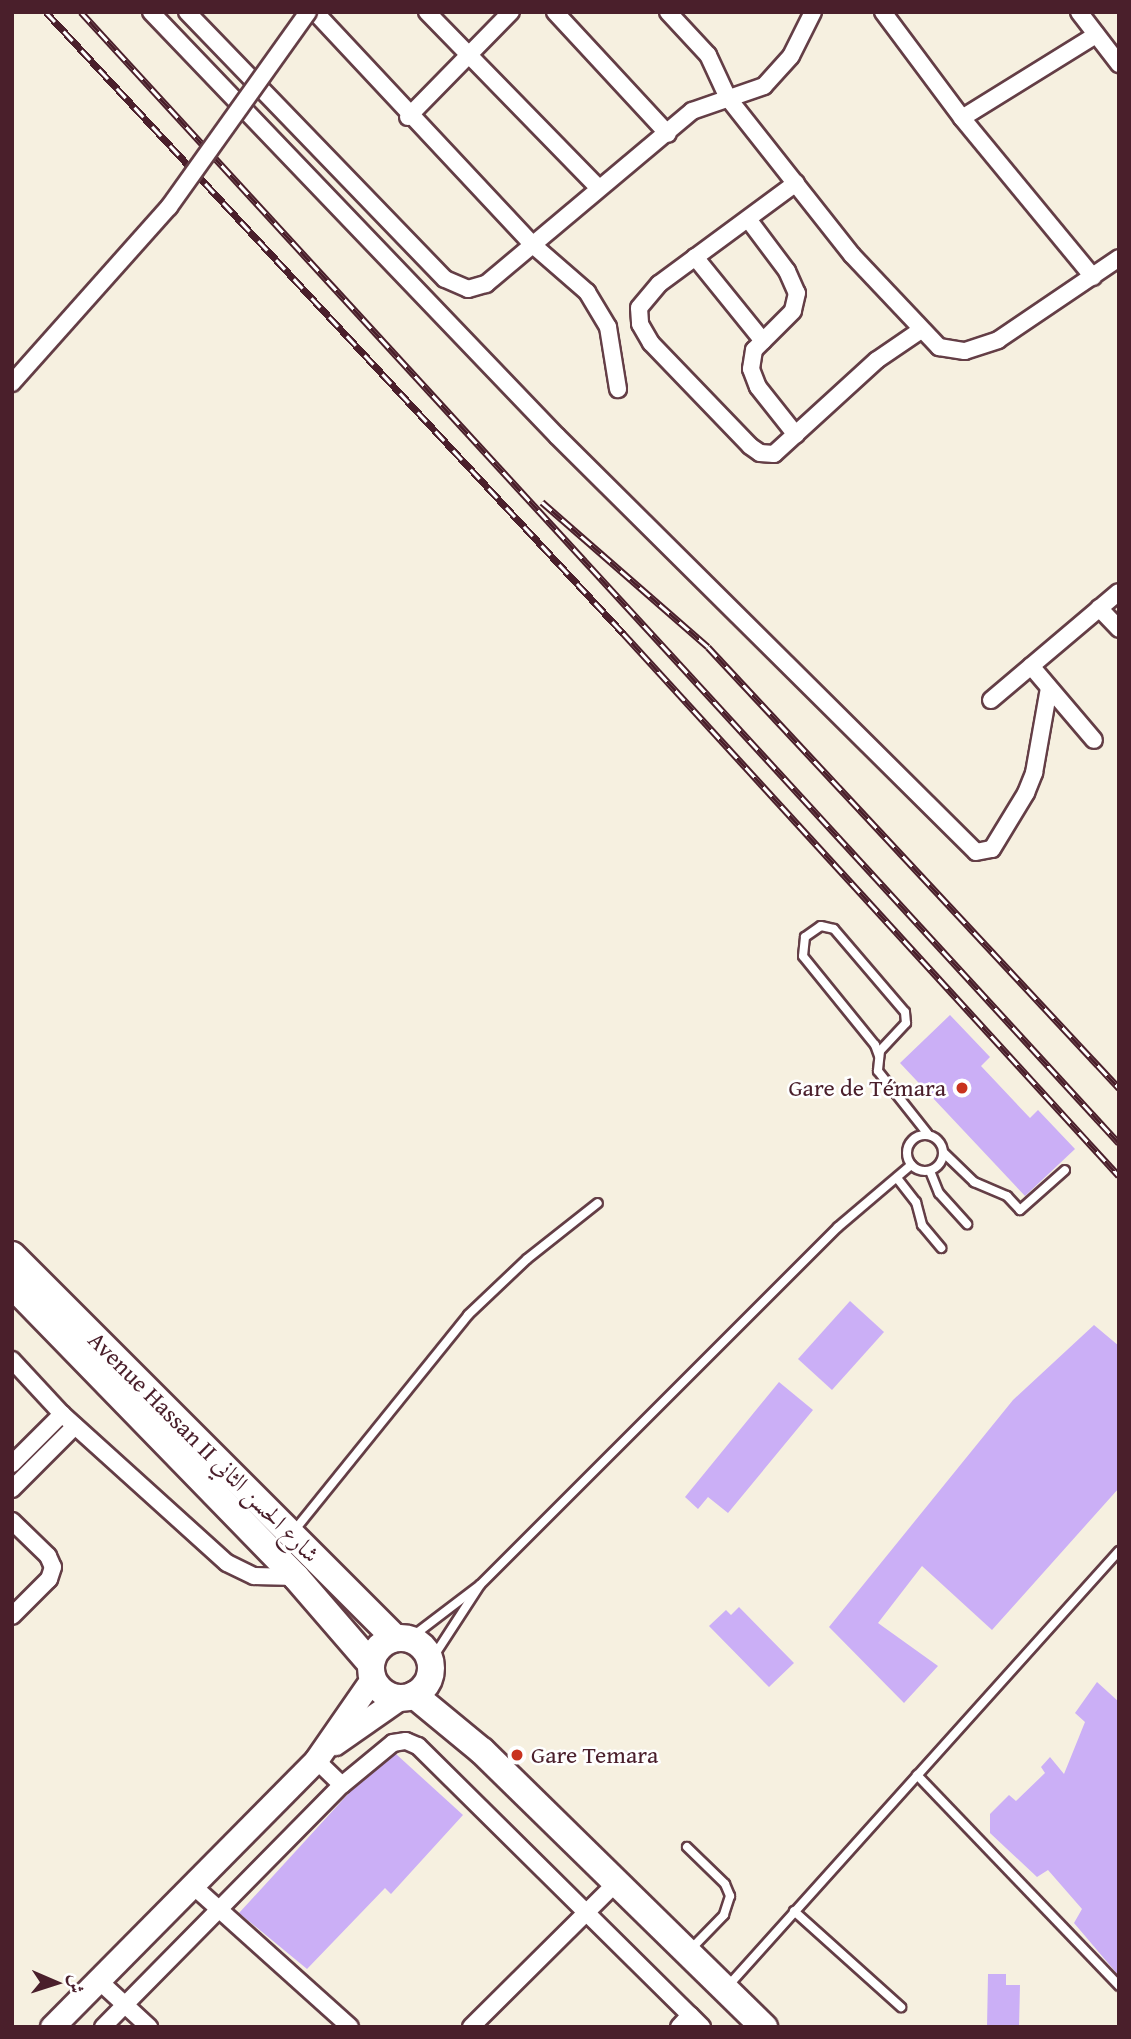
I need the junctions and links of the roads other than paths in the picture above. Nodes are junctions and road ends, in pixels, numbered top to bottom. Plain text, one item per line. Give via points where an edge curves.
1 (151, 12) edge
2 (187, 12) edge
3 (308, 12) edge
4 (315, 12) edge
5 (427, 12) edge
6 (511, 12) edge
7 (555, 12) edge
8 (668, 12) edge
9 (813, 12) edge
10 (883, 12) edge
11 (1079, 12) edge
12 (1096, 35) junction
13 (467, 55) junction
14 (1118, 61) edge
15 (728, 98) junction
16 (408, 117) junction
17 (962, 118) junction
18 (668, 134) junction
19 (796, 183) junction
20 (599, 188) junction
21 (748, 219) junction
22 (533, 245) junction
23 (695, 257) junction
24 (1119, 258) edge
25 (1093, 277) junction
26 (920, 330) junction
27 (763, 341) junction
28 (12, 383) edge
29 (618, 389) dead end
30 (796, 435) junction
31 (1119, 592) edge
32 (1099, 608) junction
33 (1119, 629) edge
34 (1031, 666) junction
35 (1049, 688) junction
36 (991, 700) dead end
37 (1094, 740) dead end
38 (878, 1056) junction
39 (928, 1135) junction
40 (944, 1153) junction
41 (911, 1166) junction
42 (1065, 1170) dead end
43 (930, 1171) junction
44 (897, 1178) junction
45 (598, 1203) dead end
46 (967, 1224) dead end
47 (942, 1248) dead end
48 (12, 1255) edge
49 (12, 1285) edge
50 (12, 1360) edge
51 (62, 1414) junction
52 (75, 1426) junction
53 (12, 1464) edge
54 (12, 1489) edge
55 (12, 1521) edge
56 (291, 1535) junction
57 (1119, 1551) edge
58 (296, 1577) junction
59 (480, 1585) junction
60 (12, 1616) edge
61 (402, 1639) junction
62 (371, 1672) junction
63 (418, 1684) junction
64 (319, 1757) junction
65 (917, 1775) junction
66 (342, 1785) junction
67 (687, 1847) dead end
68 (617, 1882) junction
69 (192, 1885) junction
70 (218, 1909) junction
71 (794, 1911) junction
72 (587, 1913) junction
73 (688, 1952) junction
74 (97, 1979) junction
75 (1119, 1986) edge
76 (725, 1989) junction
77 (125, 2004) junction
78 (901, 2007) dead end
79 (685, 2021) edge
80 (52, 2027) edge
81 (103, 2027) edge
82 (149, 2027) edge
83 (350, 2027) edge
84 (471, 2027) edge
85 (702, 2027) edge
86 (764, 2027) edge

1 - 35 street via 556,436 976,852 992,849 1026,793 1034,773
2 - 22 street via 453,285 468,289 486,284
3 - 28 street, bridge via 169,207
4 - 16 street
5 - 13 street
6 - 13 street
7 - 18 street
8 - 15 street via 708,54
9 - 15 street via 779,72 751,94
10 - 17 street
11 - 12 street
12 - 14 street
12 - 17 street
13 - 16 street
13 - 20 street
15 - 18 street via 692,111
15 - 19 street
16 - 22 street
17 - 25 street
18 - 20 street
19 - 21 street
19 - 26 street
20 - 22 street
21 - 23 street
21 - 27 street via 787,271 797,293 793,311
22 - 29 street via 587,292 608,327
23 - 27 street
23 - 30 street via 659,284 639,308 640,324 679,374 760,453 774,454
24 - 25 street
25 - 26 street via 998,340 965,351 939,347
26 - 30 street via 877,360
27 - 30 street via 754,350 751,369 758,387
31 - 32 street
32 - 33 street
32 - 34 street
34 - 35 street
34 - 36 street
35 - 37 street
38 - 38 lane via 906,1023 905,1012 834,929 821,926 805,937 803,956 875,1045
38 - 39 lane via 881,1076
39 - 40 lane via 936,1138
39 - 41 lane via 911,1140 907,1148
40 - 42 lane via 974,1182 1007,1196 1020,1210
40 - 43 lane via 942,1162
41 - 43 lane
41 - 44 lane
43 - 46 lane via 939,1193
44 - 47 lane via 916,1202 922,1225
44 - 59 lane via 838,1227
45 - 56 lane via 527,1259 468,1315
48 - 56 main road, Avenue Hassan II شارع الحسن الثاني
49 - 58 main road, Avenue Hassan II شارع الحسن الثاني
50 - 51 street
51 - 52 street
51 - 53 street
52 - 54 street
52 - 58 street via 227,1563 254,1576
55 - 60 street via 48,1556 53,1567 49,1579
56 - 61 main road, Avenue Hassan II شارع الحسن الثاني
57 - 65 lane
58 - 62 main road, Avenue Hassan II شارع الحسن الثاني
59 - 61 lane
59 - 63 lane
61 - 62 main road via 379,1647
61 - 63 main road, Avenue Hassan II شارع الحسن الثاني via 426,1652
62 - 63 main road, Avenue Hassan II شارع الحسن الثاني via 383,1693
62 - 64 main road
63 - 64 main road
63 - 68 main road, Avenue Hassan II شارع الحسن الثاني
64 - 66 street
64 - 69 main road
65 - 71 lane
65 - 75 lane
66 - 70 street
66 - 72 street via 393,1743 412,1742
67 - 73 lane via 725,1884 730,1896 724,1915
68 - 72 street
68 - 73 main road, Avenue Hassan II شارع الحسن الثاني
69 - 70 street
69 - 74 main road
70 - 77 street
70 - 83 street
71 - 76 lane
71 - 78 lane
72 - 79 street
72 - 84 street
73 - 76 main road, Avenue Hassan II شارع الحسن الثاني
74 - 77 street
74 - 80 main road
76 - 86 main road, Avenue Hassan II شارع الحسن الثاني
77 - 81 street
77 - 82 street
79 - 85 street

